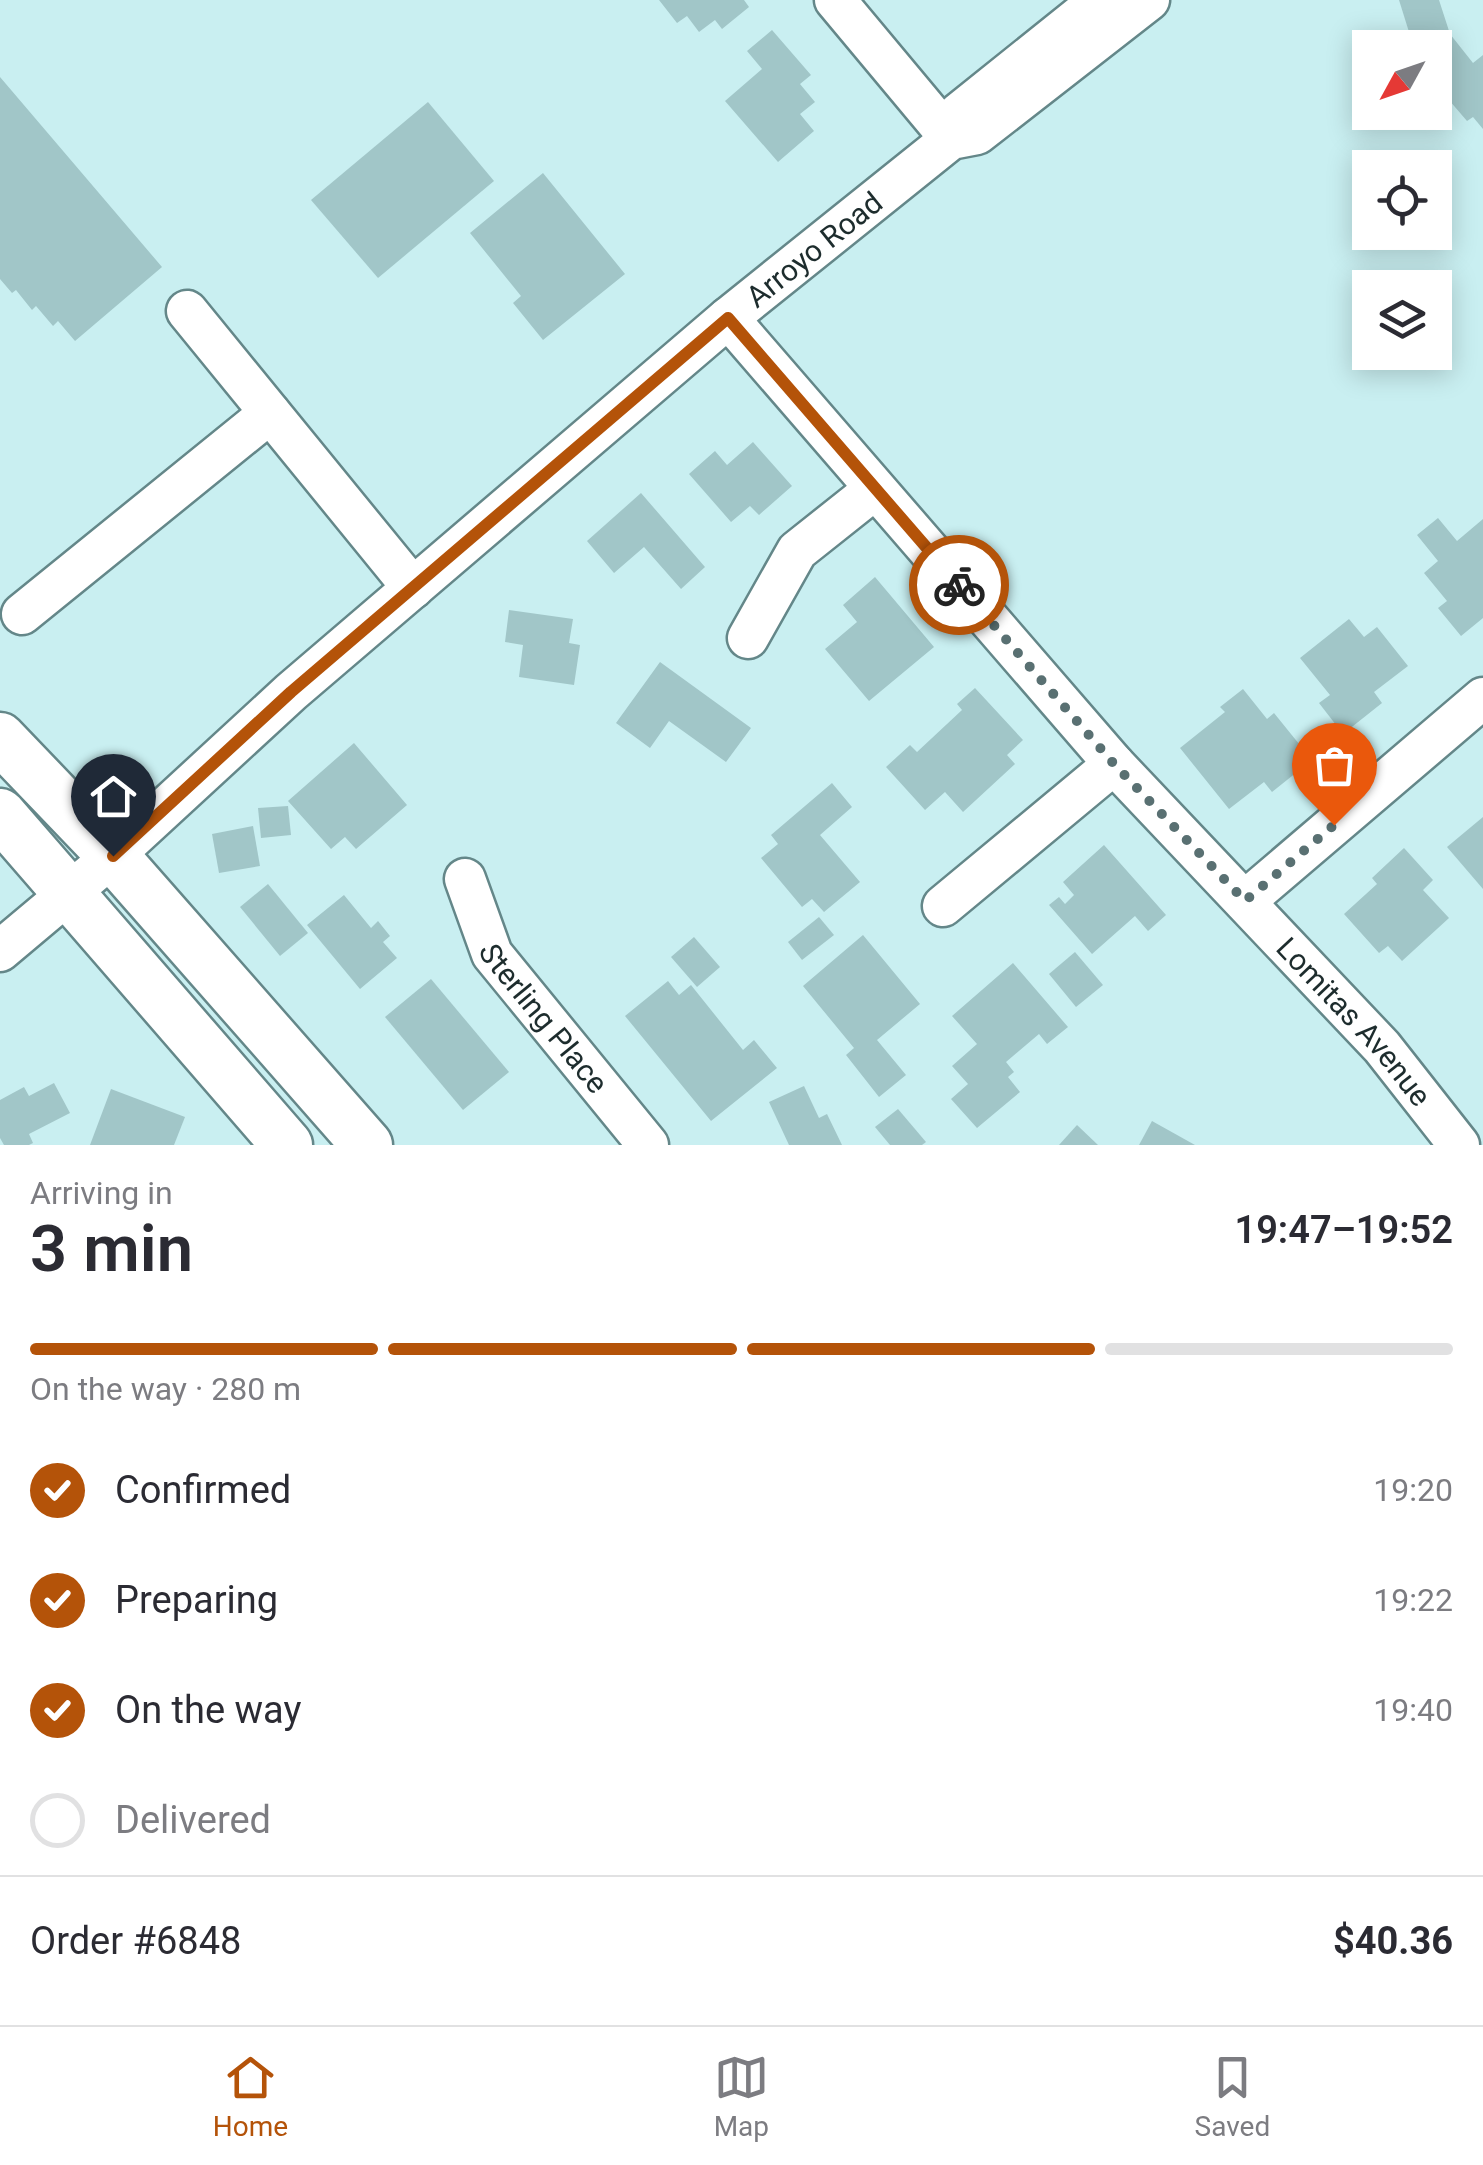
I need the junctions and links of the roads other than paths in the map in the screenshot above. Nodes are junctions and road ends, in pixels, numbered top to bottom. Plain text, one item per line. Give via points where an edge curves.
1 (835, 0) edge
2 (1100, 0) edge
3 (1149, 0) edge
4 (951, 139) junction
5 (187, 311) dead end
6 (728, 318) junction
7 (270, 412) junction
8 (875, 488) junction
9 (413, 588) junction
10 (22, 614) dead end
11 (748, 638) dead end
12 (1483, 698) edge
13 (0, 738) edge
14 (1114, 764) junction
15 (0, 814) edge
16 (113, 856) junction
17 (465, 879) dead end
18 (67, 894) junction
19 (1245, 901) junction
20 (943, 906) dead end
21 (0, 951) edge
22 (287, 1145) edge
23 (367, 1145) edge
24 (648, 1145) edge
25 (1458, 1145) edge

1 - 4 street
2 - 4 street, Arroyo Road via 959,113
3 - 4 street, Arroyo Road via 977,134
4 - 6 street, Arroyo Road
5 - 7 street
6 - 8 street, Lomitas Avenue
6 - 9 street, Arroyo Road
7 - 9 street
7 - 10 street
8 - 11 street via 797,551
8 - 14 street, Lomitas Avenue
9 - 16 street, Arroyo Road
12 - 19 street
13 - 16 main road
14 - 19 street, Lomitas Avenue
14 - 20 street
15 - 18 main road
16 - 18 street, Arroyo Road
16 - 23 main road
17 - 24 street, Sterling Place via 492,954
18 - 21 street, Arroyo Road
18 - 22 main road
19 - 25 street, Lomitas Avenue via 1382,1047

